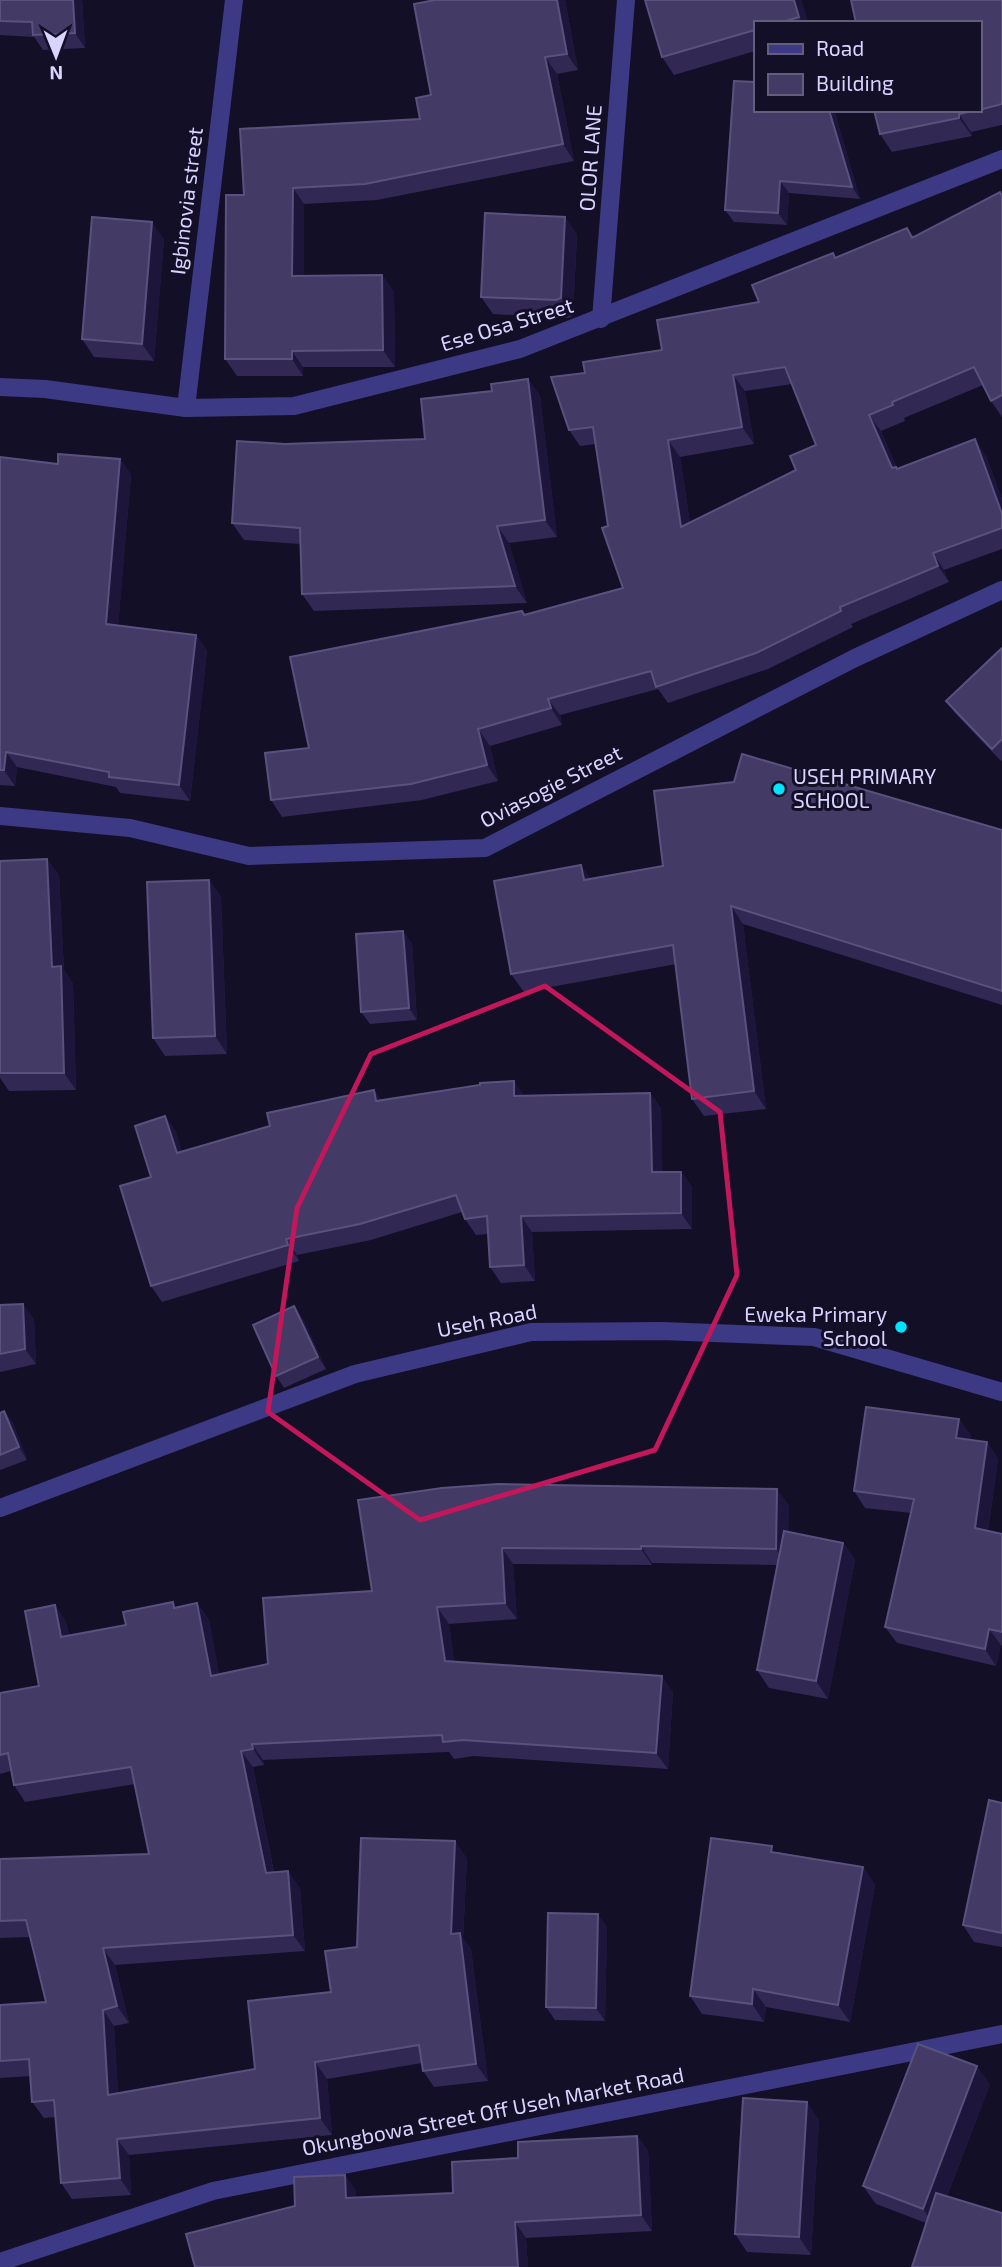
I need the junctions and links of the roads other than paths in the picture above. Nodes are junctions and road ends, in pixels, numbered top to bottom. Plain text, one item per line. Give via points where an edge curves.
1 (234, 0) edge
2 (626, 0) edge
3 (1002, 159) edge
4 (601, 319) junction
5 (0, 387) edge
6 (186, 408) junction
7 (1002, 590) edge
8 (0, 816) edge
9 (1002, 1392) edge
10 (0, 1508) edge
11 (1002, 2034) edge
12 (0, 2262) edge

1 - 6 street, Igbinovia street
2 - 4 street, OLOR LANE
3 - 4 street, Ese Osa Street
4 - 6 street, Ese Osa Street via 520,349 294,406
5 - 6 street, Ese Osa Street
7 - 8 street, Oviasogie Street via 855,658 485,848 249,856 130,828
9 - 10 street, Useh Road via 814,1337 531,1332 355,1374
11 - 12 street, Okungbowa Street Off Useh Market Road via 213,2191

